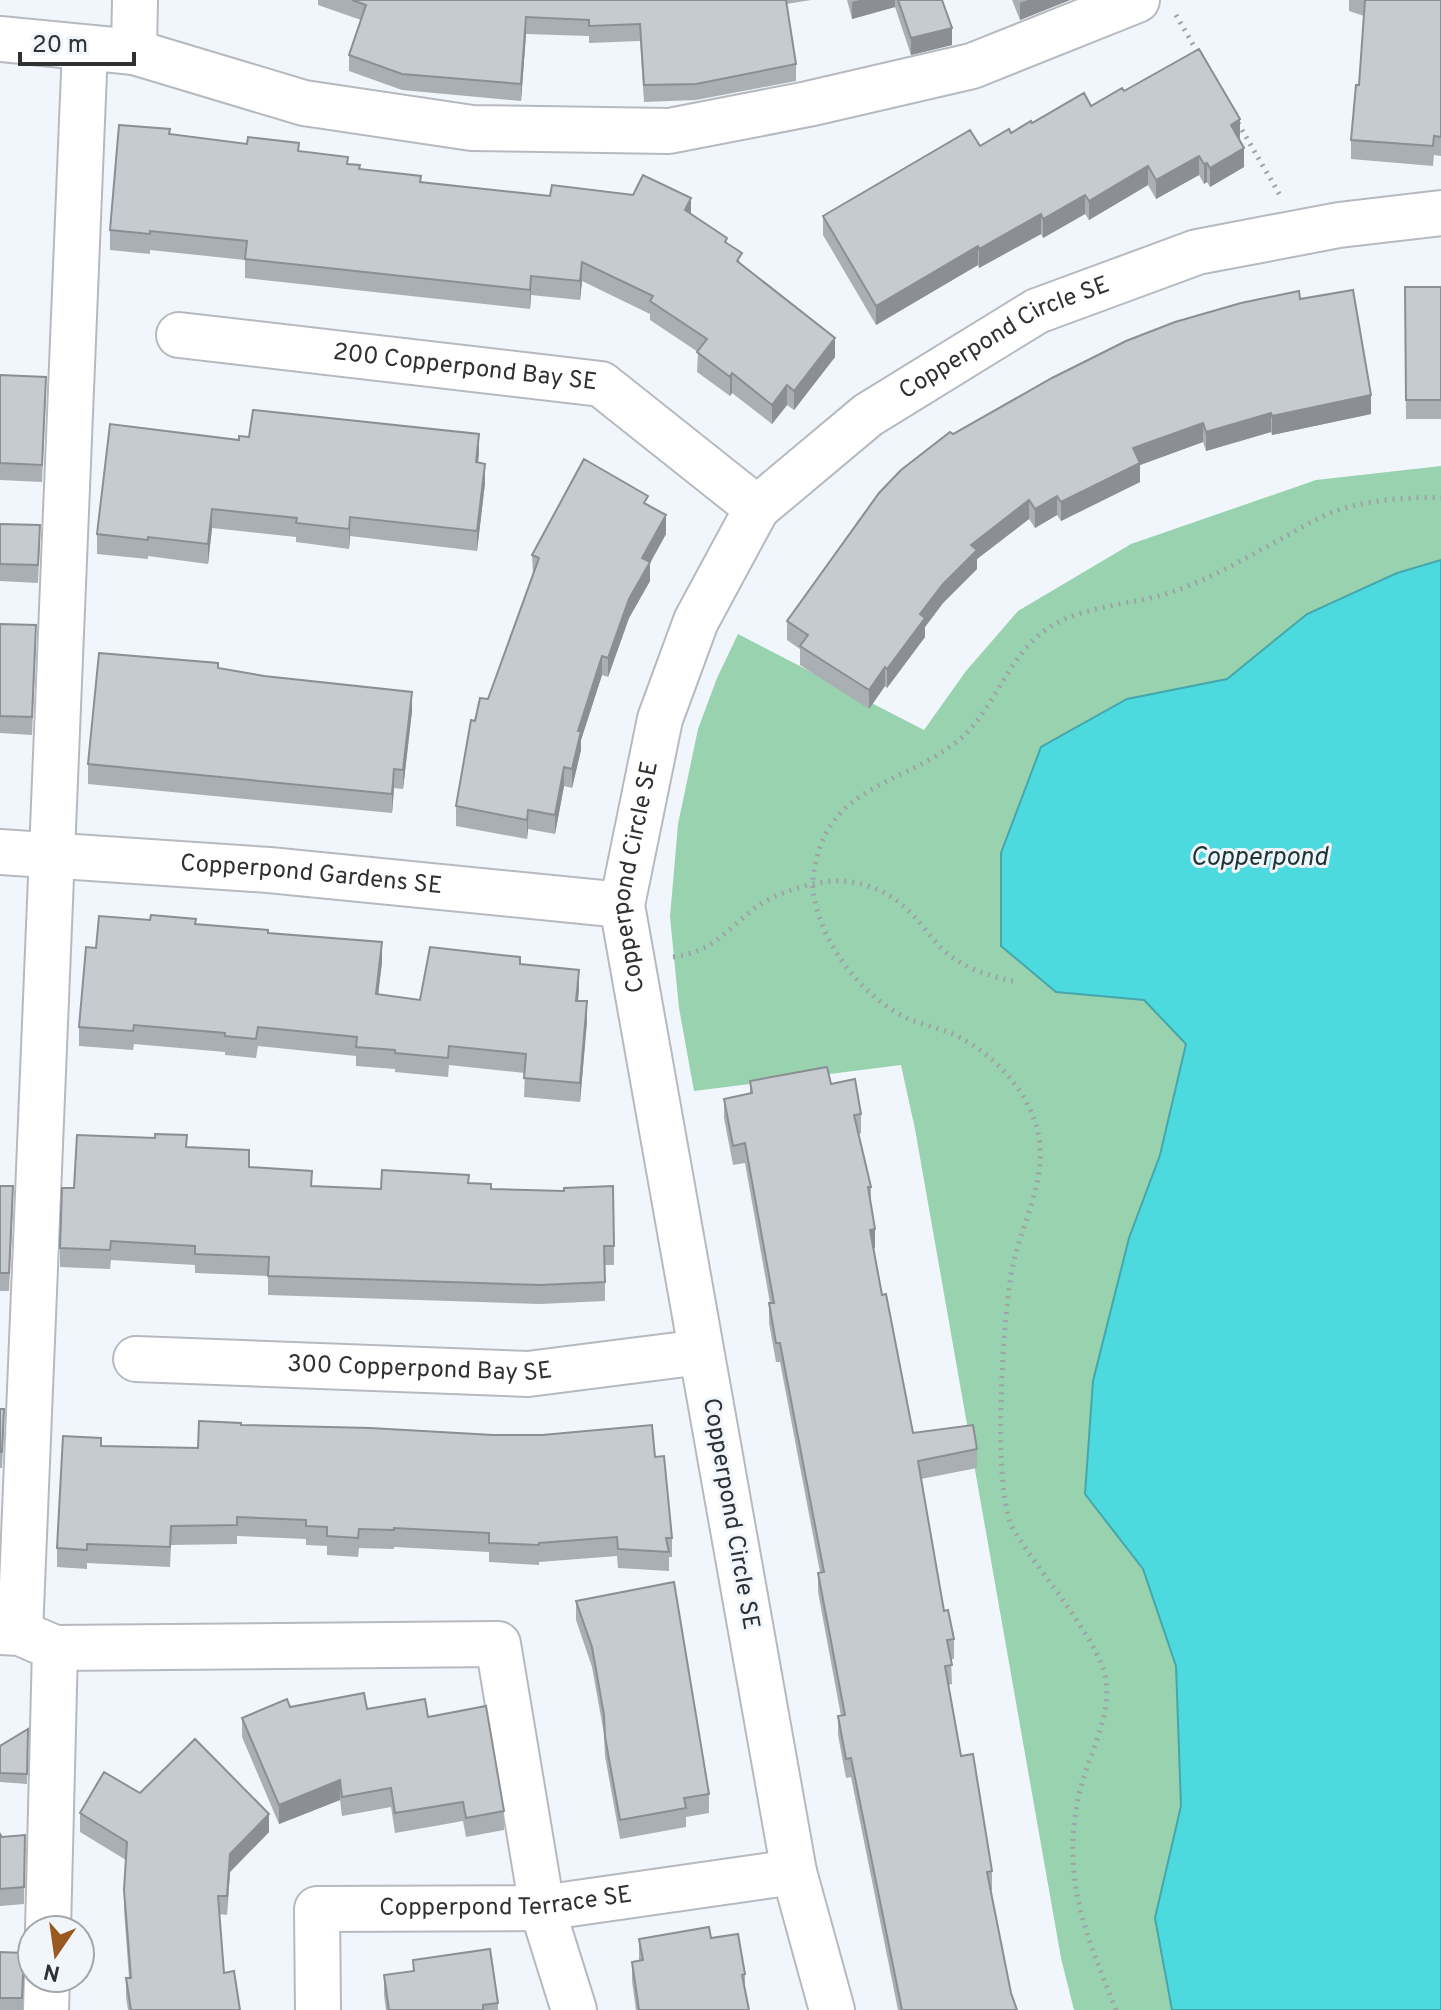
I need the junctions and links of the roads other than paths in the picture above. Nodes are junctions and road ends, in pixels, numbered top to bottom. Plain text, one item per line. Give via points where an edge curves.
1 (135, 0) edge
2 (1153, 2) edge
3 (0, 39) edge
4 (85, 48) junction
5 (134, 52) junction
6 (1441, 213) edge
7 (179, 335) dead end
8 (757, 508) junction
9 (0, 852) edge
10 (51, 855) junction
11 (622, 905) junction
12 (701, 1352) junction
13 (136, 1359) dead end
14 (25, 1638) edge
15 (794, 1872) junction
16 (542, 1908) junction
17 (47, 1914) edge
18 (318, 2010) edge
19 (574, 2010) edge
20 (832, 2010) edge

1 - 5 street
2 - 5 street via 972,66 669,131 472,128 304,103
3 - 4 street
4 - 5 street
4 - 10 street
6 - 8 street, Copperpond Circle SE via 1339,225 1197,252 1037,311 868,415
7 - 8 street, 200 Copperpond Bay SE via 601,384
8 - 11 street, Copperpond Circle SE via 696,621 660,719
9 - 10 street, Copperpond Gardens SE
10 - 11 street, Copperpond Gardens SE via 269,870
10 - 14 street
11 - 12 street, Copperpond Circle SE
12 - 13 street, 300 Copperpond Bay SE via 528,1374
12 - 15 street, Copperpond Circle SE
14 - 16 street via 498,1644
14 - 17 street
15 - 16 street, Copperpond Terrace SE
15 - 20 street, Copperpond Circle SE
16 - 18 street, Copperpond Terrace SE via 317,1909
16 - 19 street

